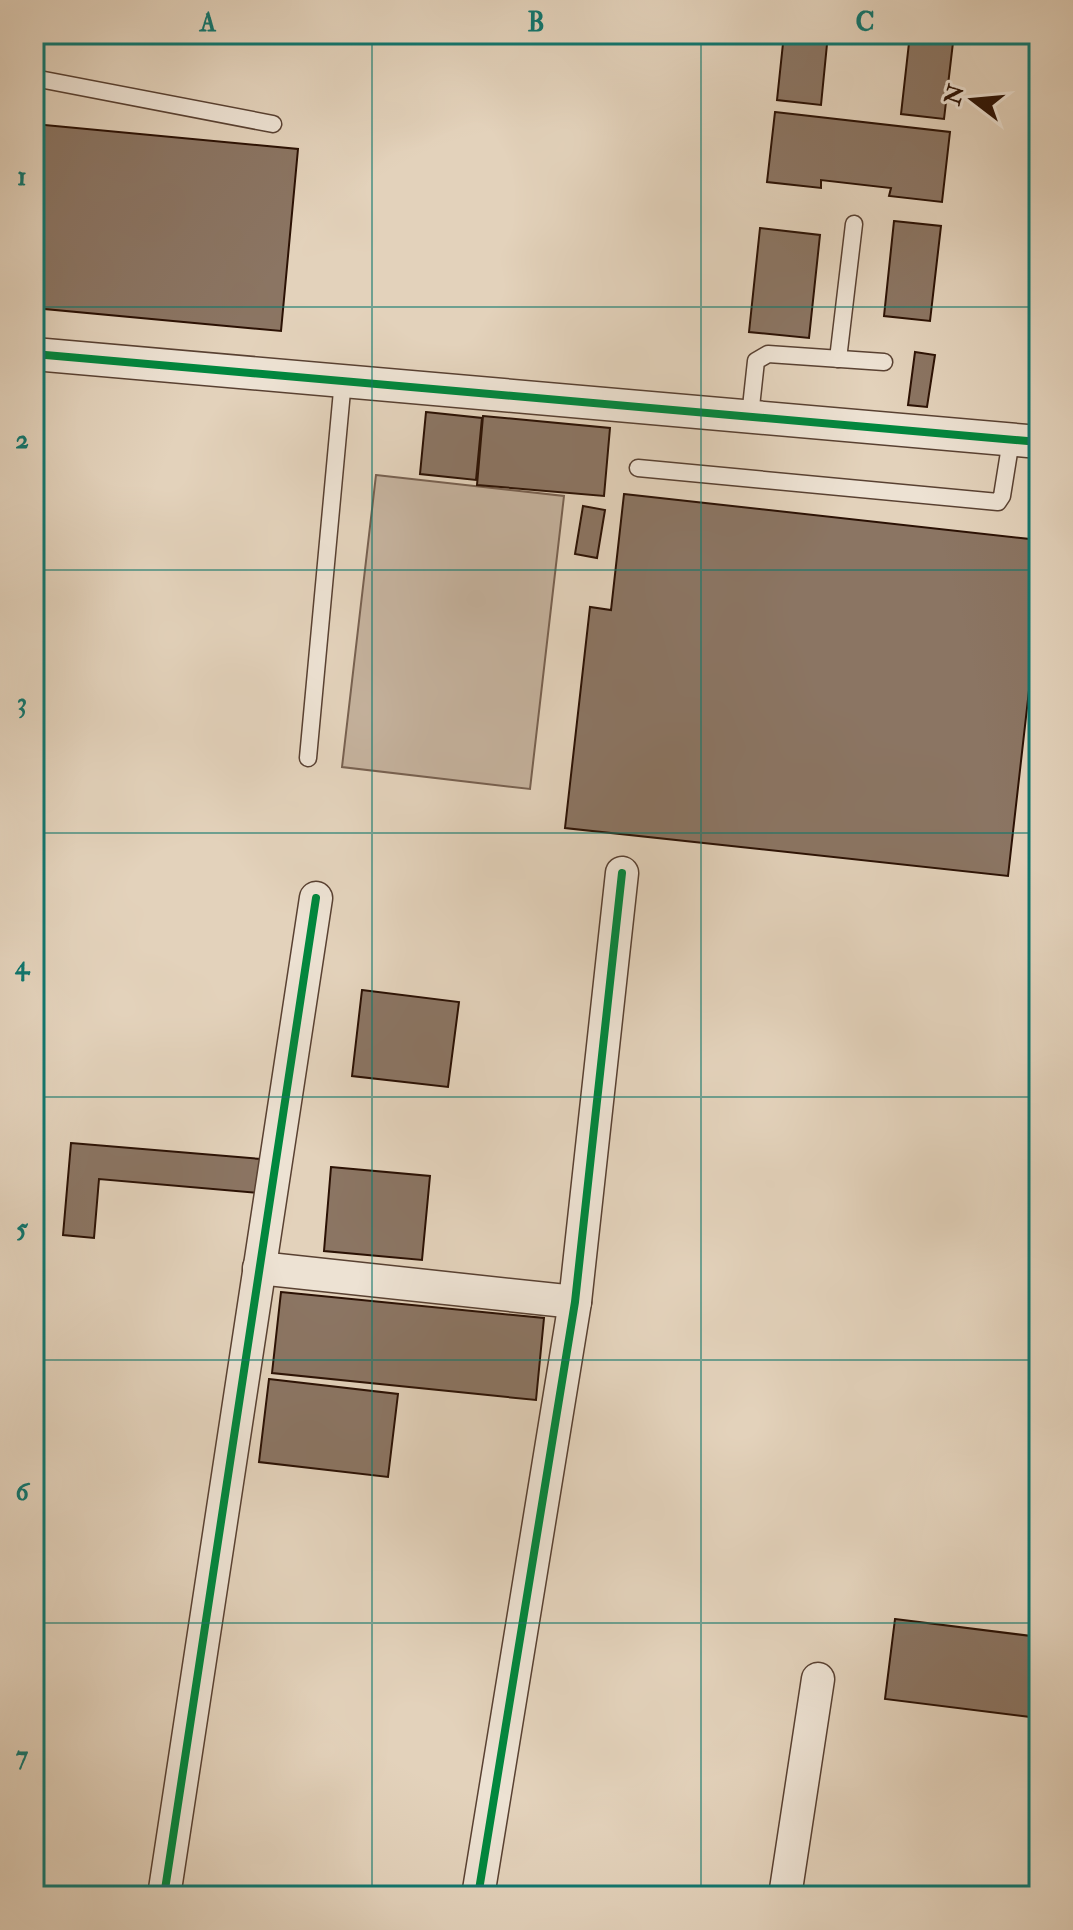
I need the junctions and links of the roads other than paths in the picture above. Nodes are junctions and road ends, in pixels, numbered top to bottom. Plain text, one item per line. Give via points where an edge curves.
1 (34, 78) edge
2 (273, 124) dead end
3 (854, 224) dead end
4 (34, 354) edge
5 (838, 359) junction
6 (884, 362) dead end
7 (343, 380) junction
8 (750, 416) junction
9 (1025, 441) edge
10 (638, 468) dead end
11 (308, 758) dead end
12 (622, 873) dead end
13 (316, 898) dead end
14 (259, 1268) junction
15 (575, 1302) junction
16 (818, 1679) dead end
17 (164, 1896) edge
18 (478, 1896) edge
19 (785, 1896) edge

1 - 2 lane
3 - 5 lane
4 - 7 street
5 - 6 lane
5 - 8 lane via 768,354 756,361
7 - 8 street
7 - 11 lane
8 - 9 street
9 - 10 lane via 998,502
12 - 15 street
13 - 14 street
14 - 15 street
14 - 17 street
15 - 18 street
16 - 19 street

